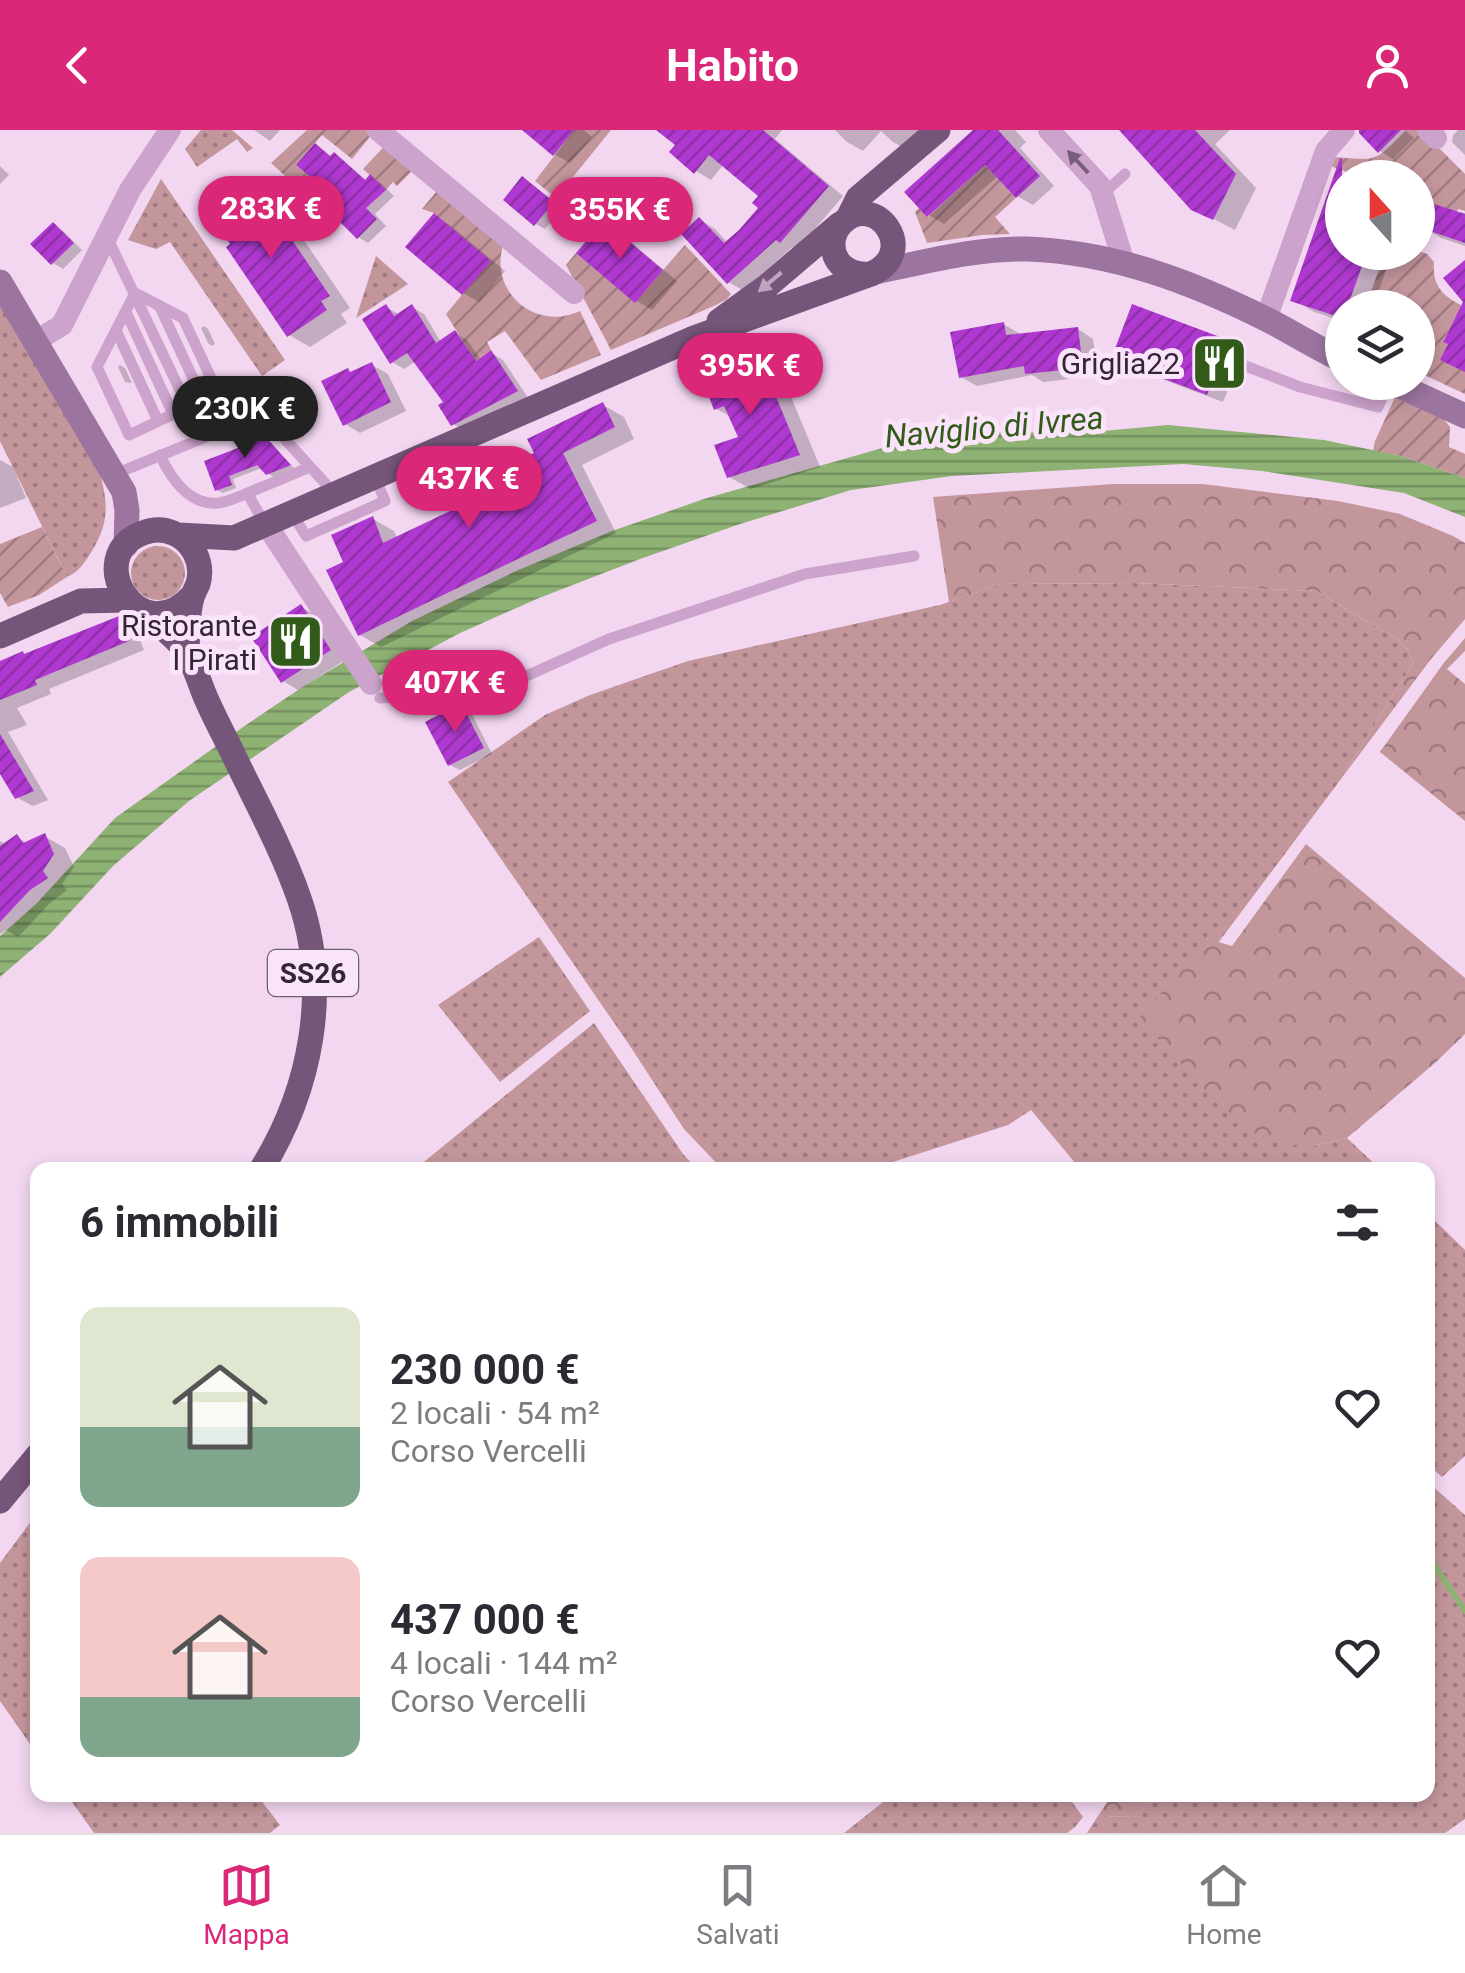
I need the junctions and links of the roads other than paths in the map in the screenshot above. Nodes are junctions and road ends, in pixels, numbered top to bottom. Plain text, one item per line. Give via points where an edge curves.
1 (378, 130) edge
2 (938, 130) edge
3 (1049, 130) edge
4 (1344, 130) edge
5 (168, 131) edge
6 (892, 170) junction
7 (1126, 174) dead end
8 (1104, 194) junction
9 (845, 220) junction
10 (890, 232) junction
11 (106, 236) junction
12 (944, 258) junction
13 (1124, 262) junction
14 (873, 273) junction
15 (0, 282) edge
16 (574, 292) dead end
17 (135, 293) junction
18 (159, 305) junction
19 (126, 312) junction
20 (1266, 320) junction
21 (116, 330) junction
22 (694, 338) junction
23 (36, 341) junction
24 (1325, 351) edge
25 (1230, 360) dead end
26 (1325, 393) edge
27 (203, 400) junction
28 (1351, 400) edge
29 (1381, 400) edge
30 (1430, 400) edge
31 (188, 407) junction
32 (173, 414) junction
33 (1465, 416) edge
34 (158, 420) junction
35 (160, 455) junction
36 (310, 467) junction
37 (375, 477) junction
38 (119, 483) junction
39 (246, 493) junction
40 (335, 494) junction
41 (292, 513) junction
42 (266, 524) junction
43 (173, 533) junction
44 (234, 538) junction
45 (123, 550) junction
46 (914, 556) dead end
47 (195, 588) junction
48 (81, 602) junction
49 (135, 605) junction
50 (0, 636) edge
51 (187, 652) junction
52 (376, 691) joint
53 (266, 1162) edge
54 (30, 1465) edge
55 (0, 1501) edge

1 - 16 street
2 - 6 main road
8 -> 3 street
4 - 20 street via 1326,151
5 - 11 street
6 - 9 main road via 858,198
6 - 10 main road via 884,201
7 - 8 lane
8 - 13 street
9 - 10 main road via 869,215
9 - 14 main road via 833,239 836,259 854,273
9 -> 22 main road
10 - 12 main road
10 - 14 main road via 890,258
11 - 17 lane
11 - 23 street via 62,324
12 - 13 main road via 1026,249
12 - 14 main road
13 - 20 main road
14 - 22 main road
15 - 23 main road
17 - 18 lane
17 - 19 lane
17 - 31 lane
18 - 27 lane
18 - 27 lane via 183,318 218,393
19 - 21 lane
19 - 32 lane
20 - 24 main road
21 - 34 lane
21 - 34 lane via 97,367 128,435
22 - 37 main road
23 - 38 main road
25 - 26 lane
27 - 31 lane
28 - 29 lane via 1378,407
30 - 33 main road
31 - 32 lane
32 - 34 lane
35 - 36 lane via 262,414
35 - 38 lane
35 - 39 lane via 175,481 203,502
36 - 39 lane
36 - 40 lane
37 - 40 main road
37 - 41 lane via 386,501 306,536
38 - 43 main road
38 - 45 main road via 127,510
39 - 42 lane
40 - 41 main road
41 - 42 main road
42 - 44 main road
42 - 52 street
43 - 44 main road
43 - 45 main road via 147,531
43 - 47 main road via 198,558
44 - 47 main road
45 - 48 main road
45 - 49 main road via 116,576
46 - 52 lane via 804,574 609,640 515,681 446,692
47 - 49 main road via 171,611
47 - 51 main road, SS26
48 - 49 main road
48 - 50 main road
49 - 51 main road, SS26
51 - 53 main road, SS26 via 281,854 312,949 310,1049 286,1127
54 - 55 main road

